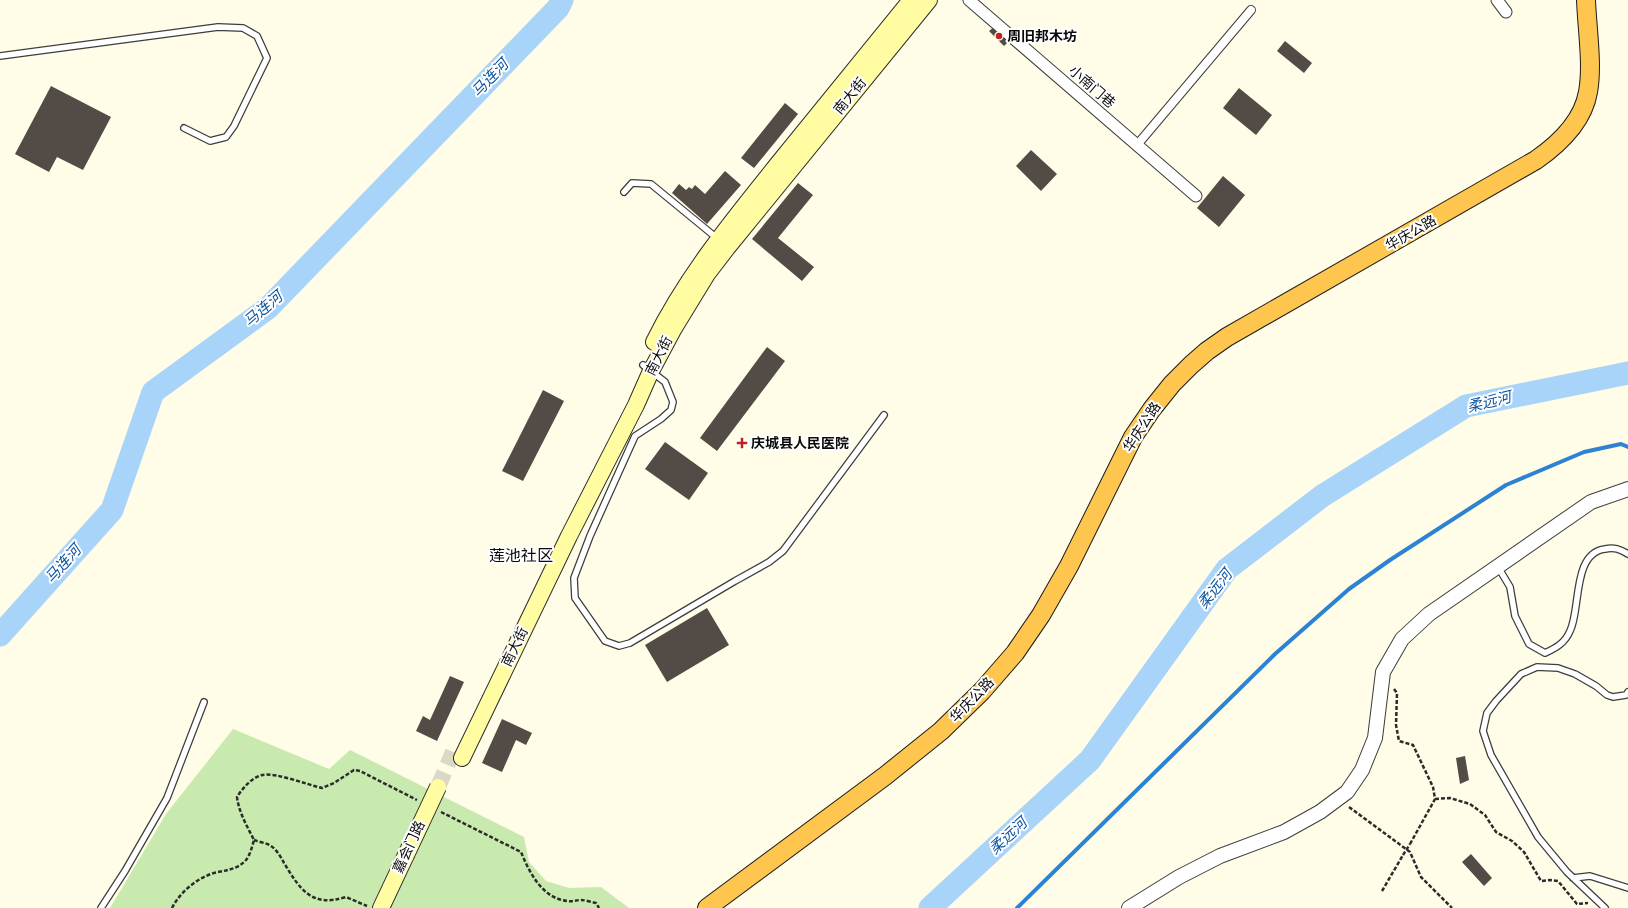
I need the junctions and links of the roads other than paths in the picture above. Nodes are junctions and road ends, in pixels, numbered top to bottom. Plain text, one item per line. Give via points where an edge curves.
1 (910, 0) edge
2 (929, 0) edge
3 (969, 0) edge
4 (1497, 0) edge
5 (1586, 0) edge
6 (1592, 0) edge
7 (1251, 10) dead end
8 (1506, 12) dead end
9 (0, 56) edge
10 (184, 128) dead end
11 (1137, 145) junction
12 (624, 192) dead end
13 (1196, 196) dead end
14 (718, 239) junction
15 (647, 368) junction
16 (884, 415) dead end
17 (1628, 489) edge
18 (1628, 554) edge
19 (1498, 567) junction
20 (1627, 694) edge
21 (204, 702) dead end
22 (457, 755) tunnel mouth
23 (442, 788) tunnel mouth
24 (410, 857) junction
25 (1573, 878) junction
26 (1628, 888) edge
27 (374, 907) edge
28 (101, 908) edge
29 (391, 908) edge
30 (707, 908) edge
31 (718, 908) edge
32 (1129, 908) edge
33 (1604, 908) edge

1 - 14 main road, 南大街
2 - 15 main road, 南大街 via 707,274
3 - 11 street, 小南门巷
4 - 8 street
5 - 30 highway, 华庆公路 via 1590,68 1588,92 1582,108 1564,136 1536,160 1227,338 1191,365 1152,408 1133,437 1069,566 1041,615 1015,653 982,691 941,731 885,776
6 - 31 highway, 华庆公路 via 1596,67 1594,92 1589,109 1569,141 1540,166 1230,344 1196,370 1176,390 1138,441 1075,569 1047,618 1020,657 987,695 946,735 890,781
7 - 11 street
9 - 10 lane via 218,27 243,28 257,36 267,58 234,126 226,137 210,141
11 - 13 street, 小南门巷
12 - 14 lane via 632,183 651,184
14 - 15 main road, 南大街 via 664,322
15 - 16 lane via 666,382 673,402 671,410 635,436 574,578 575,598 584,612 605,641 619,646 630,643 769,562 783,551
15 - 22 main road, 南大街 via 562,529
17 - 19 street via 1591,502
18 - 19 lane via 1621,549 1611,548 1592,553 1580,579 1571,630 1563,642 1545,653 1529,644 1515,616 1510,587
19 - 32 street via 1429,614 1402,639 1383,672 1375,738 1362,770 1348,792 1320,812 1284,832 1220,856 1179,877
20 - 25 lane via 1613,697 1575,674 1558,668 1537,667 1527,670 1514,680 1491,707 1485,721 1483,731 1488,749 1524,814 1538,837
21 - 28 lane via 167,798
23 - 24 main road, 嘉会门路
24 - 27 main road, 嘉会门路
24 - 29 main road, 嘉会门路
25 - 26 lane via 1590,876
25 - 33 lane

